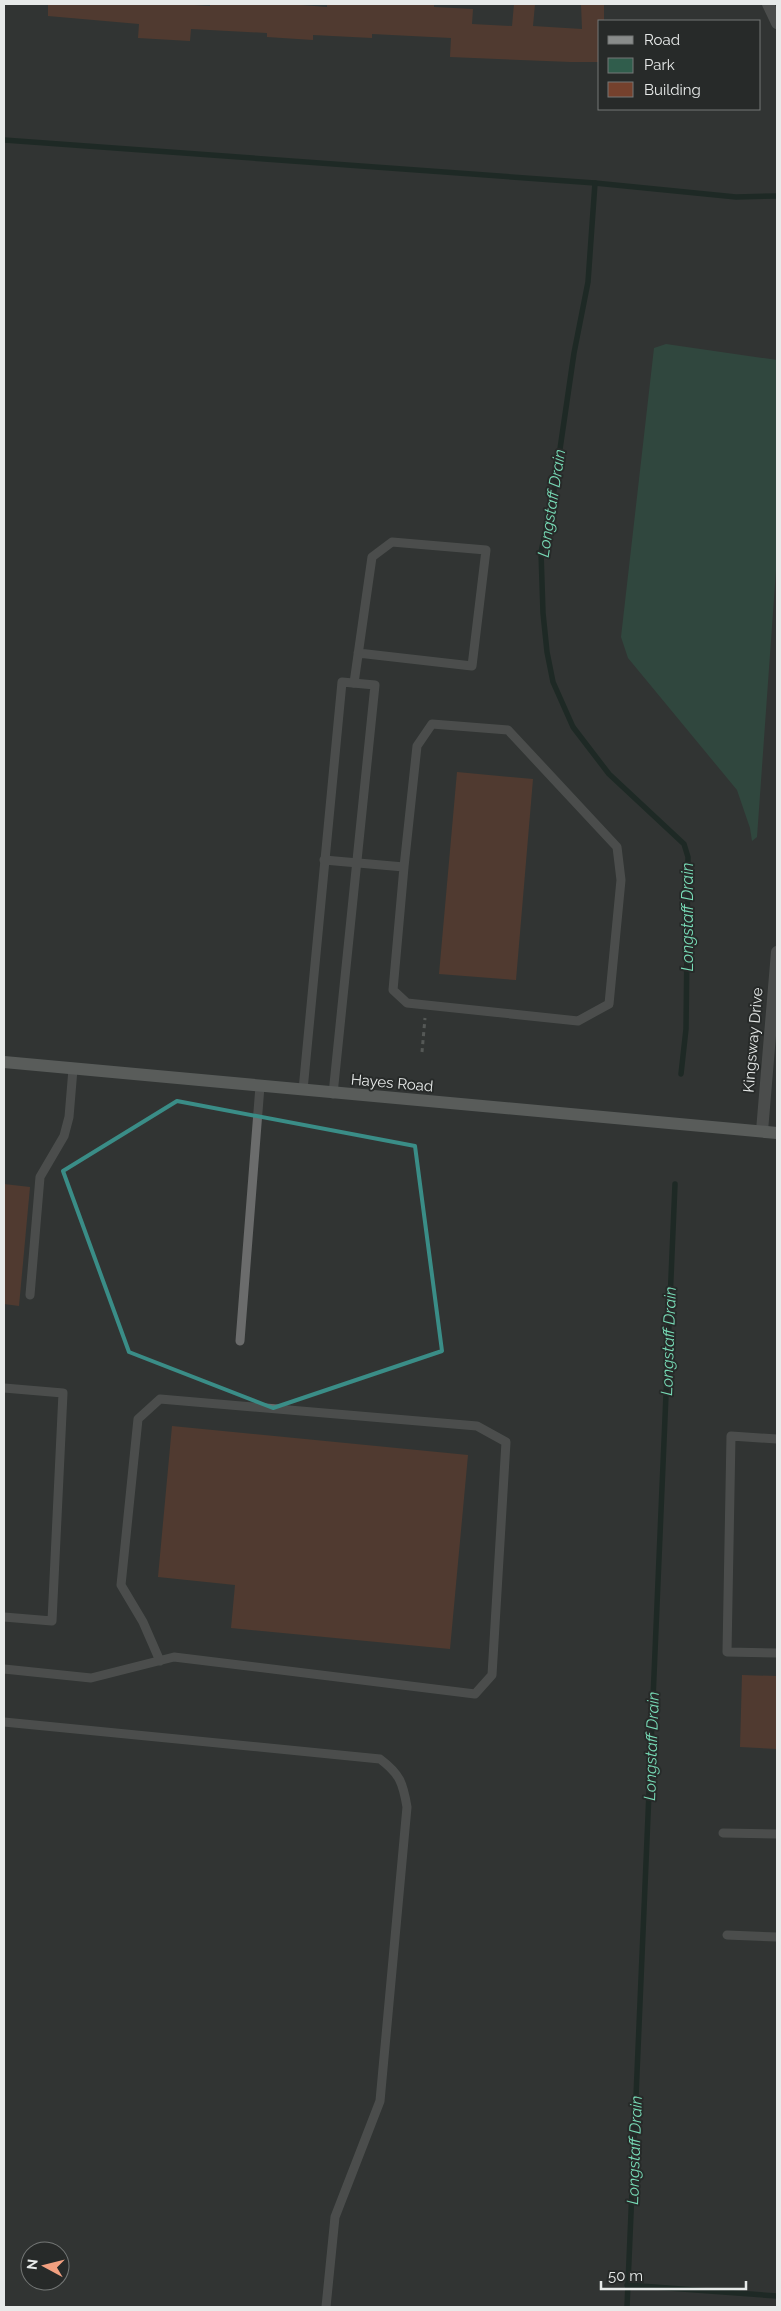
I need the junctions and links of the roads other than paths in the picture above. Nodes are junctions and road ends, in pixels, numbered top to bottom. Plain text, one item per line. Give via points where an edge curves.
1 (768, 4) edge
2 (777, 24) edge
3 (358, 654) junction
4 (354, 683) junction
5 (324, 860) junction
6 (357, 863) junction
7 (404, 867) junction
8 (777, 952) edge
9 (777, 968) edge
10 (4, 1062) edge
11 (72, 1069) junction
12 (260, 1086) junction
13 (303, 1090) junction
14 (333, 1094) junction
15 (762, 1132) junction
16 (777, 1133) edge
17 (30, 1295) dead end
18 (240, 1341) dead end
19 (4, 1388) edge
20 (777, 1439) edge
21 (4, 1617) edge
22 (777, 1653) edge
23 (160, 1661) junction
24 (4, 1668) edge
25 (4, 1722) edge
26 (723, 1833) dead end
27 (777, 1834) edge
28 (727, 1935) dead end
29 (777, 1937) edge
30 (326, 2307) edge

1 - 2 street
3 - 3 lane via 372,557 392,542 486,550 472,666
3 - 4 lane
4 - 5 lane via 342,682
4 - 6 lane via 375,685
5 - 6 lane
5 - 13 lane
6 - 7 lane
6 - 14 lane
7 - 7 lane via 417,746 432,724 508,730 617,847 622,880 608,1004 578,1021 407,1003 392,990
8 - 9 street, Kingsway Drive
9 - 15 street, Kingsway Drive
10 - 11 main road, Hayes Road
11 - 12 main road, Hayes Road
11 - 17 lane via 69,1117 64,1136 40,1177
12 - 13 main road, Hayes Road
12 - 18 lane
13 - 14 main road, Hayes Road
14 - 15 main road, Hayes Road
15 - 16 main road, Hayes Road
19 - 21 lane via 63,1393 52,1621
20 - 22 lane via 731,1436 727,1652
23 - 23 lane via 174,1657 475,1694 492,1675 506,1442 477,1426 160,1399 138,1419 121,1585 143,1622
23 - 24 lane via 91,1678
25 - 30 lane via 380,1759 395,1770 403,1786 407,1807 380,2101 335,2217
26 - 27 lane
28 - 29 lane

